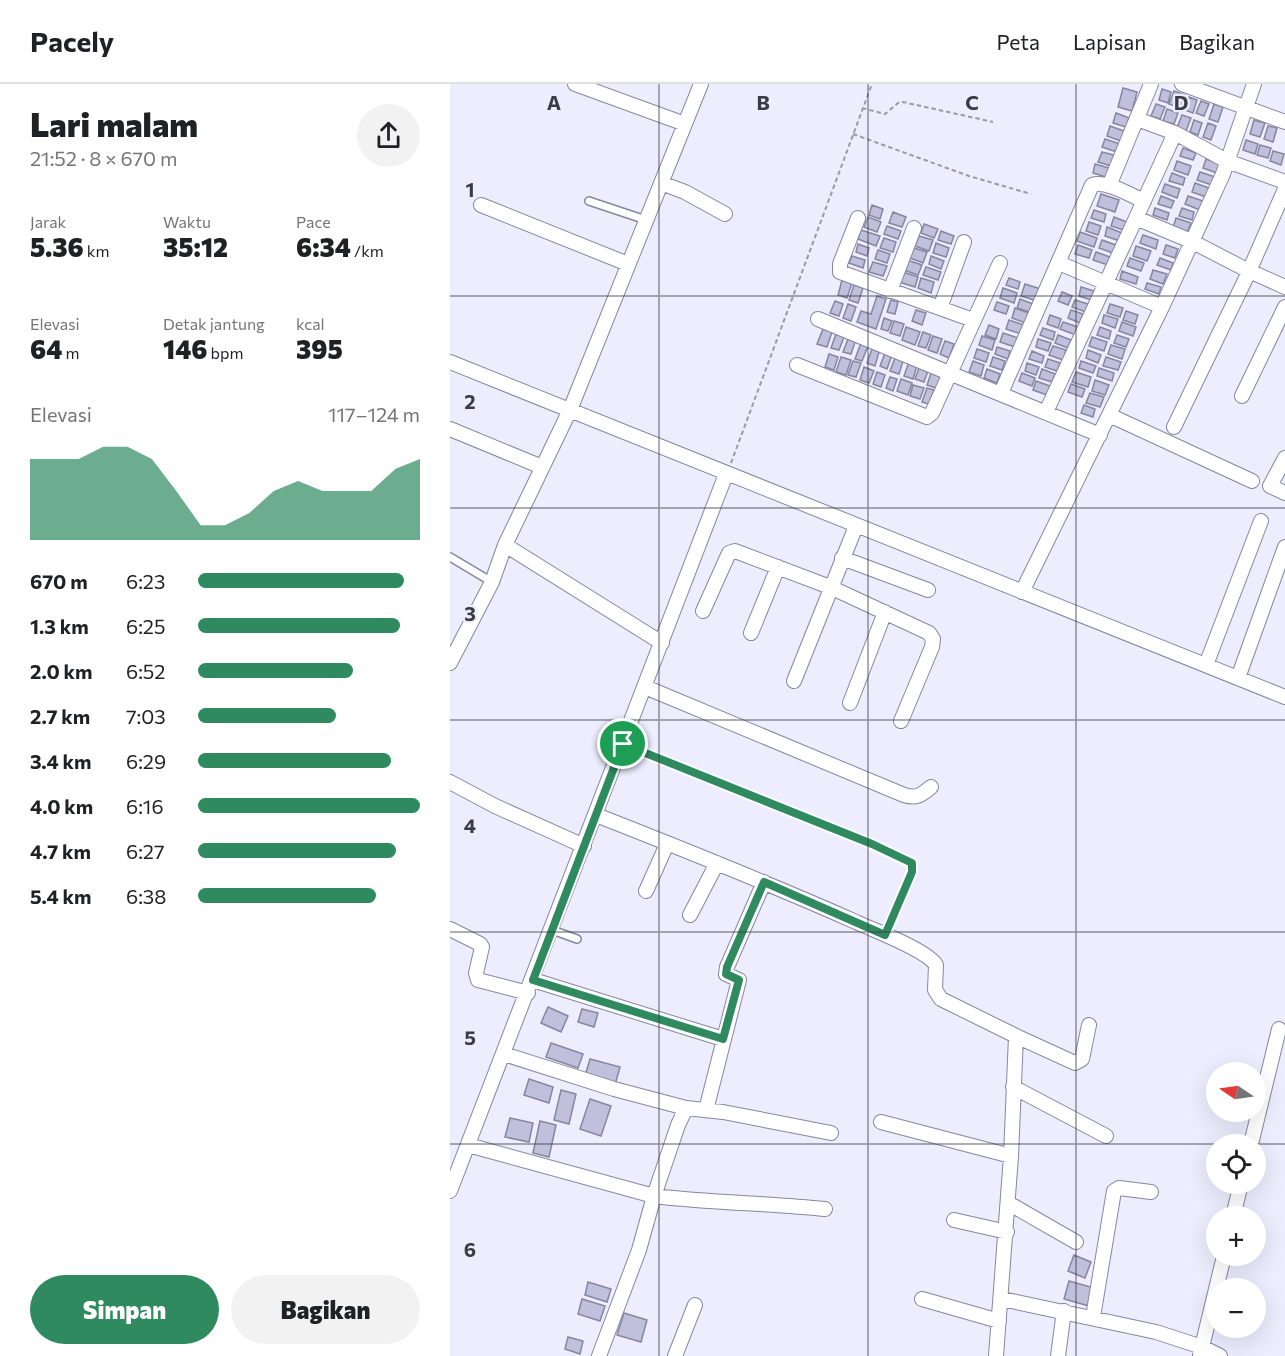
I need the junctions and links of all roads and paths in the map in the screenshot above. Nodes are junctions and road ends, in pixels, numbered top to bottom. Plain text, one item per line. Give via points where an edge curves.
1 (575, 84) edge
2 (701, 84) edge
3 (872, 84) edge
4 (1151, 84) edge
5 (1182, 84) edge
6 (1254, 84) edge
7 (1246, 106) junction
8 (862, 108) junction
9 (1137, 119) junction
10 (993, 122) dead end
11 (1285, 122) edge
12 (685, 124) junction
13 (1175, 133) junction
14 (853, 134) junction
15 (1227, 161) junction
16 (1285, 182) edge
17 (666, 185) junction
18 (1108, 186) junction
19 (1285, 189) edge
20 (1031, 194) dead end
21 (589, 201) dead end
22 (1144, 201) junction
23 (481, 205) dead end
24 (725, 214) dead end
25 (858, 218) dead end
26 (1136, 218) junction
27 (646, 220) junction
28 (914, 228) dead end
29 (1191, 240) junction
30 (964, 242) dead end
31 (1000, 263) dead end
32 (1059, 263) junction
33 (628, 264) junction
34 (1249, 271) junction
35 (1106, 283) junction
36 (1285, 287) edge
37 (890, 291) junction
38 (1162, 307) junction
39 (1285, 307) edge
40 (940, 308) junction
41 (818, 318) dead end
42 (973, 320) junction
43 (450, 362) edge
44 (797, 365) dead end
45 (949, 371) junction
46 (1000, 393) junction
47 (1242, 396) dead end
48 (1046, 412) junction
49 (577, 413) junction
50 (1109, 415) junction
51 (1174, 427) dead end
52 (450, 429) edge
53 (1100, 435) junction
54 (1285, 458) edge
55 (542, 467) junction
56 (735, 477) junction
57 (1252, 481) dead end
58 (1285, 493) edge
59 (1261, 521) dead end
60 (856, 526) junction
61 (1285, 546) edge
62 (510, 549) junction
63 (450, 557) edge
64 (842, 558) junction
65 (778, 567) junction
66 (492, 582) junction
67 (830, 587) junction
68 (928, 590) dead end
69 (1022, 592) junction
70 (703, 611) dead end
71 (885, 612) junction
72 (751, 633) dead end
73 (662, 643) junction
74 (450, 663) edge
75 (1206, 666) junction
76 (1238, 678) junction
77 (794, 681) dead end
78 (652, 691) junction
79 (1285, 697) edge
80 (850, 703) dead end
81 (901, 721) dead end
82 (626, 745) junction
83 (450, 782) edge
84 (931, 787) dead end
85 (602, 817) junction
86 (667, 844) junction
87 (584, 846) junction
88 (717, 863) junction
89 (764, 882) junction
90 (645, 891) dead end
91 (690, 915) dead end
92 (450, 929) edge
93 (554, 931) junction
94 (885, 935) junction
95 (577, 939) dead end
96 (537, 985) junction
97 (1089, 1025) dead end
98 (1279, 1029) dead end
99 (1016, 1036) junction
100 (723, 1039) junction
101 (510, 1056) junction
102 (1013, 1087) junction
103 (686, 1108) junction
104 (706, 1110) junction
105 (880, 1122) dead end
106 (831, 1132) dead end
107 (1253, 1134) edge
108 (1106, 1136) dead end
109 (476, 1147) junction
110 (1011, 1156) junction
111 (454, 1172) edge
112 (450, 1191) edge
113 (1152, 1192) dead end
114 (654, 1196) junction
115 (1008, 1203) junction
116 (825, 1209) dead end
117 (954, 1220) dead end
118 (1006, 1232) junction
119 (1076, 1242) dead end
120 (1222, 1266) edge
121 (922, 1299) dead end
122 (1002, 1299) junction
123 (695, 1305) dead end
124 (1064, 1311) junction
125 (1093, 1317) junction
126 (999, 1321) junction
127 (1201, 1352) edge
128 (599, 1356) edge
129 (675, 1356) edge
130 (996, 1356) edge
131 (1058, 1356) edge
132 (1220, 1356) edge

1 - 12 street
2 - 12 street
3 - 8 path
4 - 9 street
5 - 7 street
6 - 7 street
7 - 11 street
7 - 15 street
8 - 10 path via 885,114 903,102
8 - 14 path
9 - 13 street
9 - 18 street
12 - 17 street
13 - 15 street
13 - 22 street
14 - 20 path
14 - 56 path
15 - 16 street
15 - 29 street
17 - 24 street
17 - 27 street
18 - 22 street
18 - 32 street via 1092,186
19 - 34 street
21 - 27 lane
22 - 26 street
23 - 33 street
25 - 37 street via 840,272
26 - 29 street
26 - 35 street
27 - 33 street
28 - 37 street
29 - 34 street
29 - 38 street
30 - 40 street
31 - 42 street
32 - 35 street
32 - 46 street
33 - 49 street
34 - 36 street
34 - 51 street
35 - 38 street
35 - 48 street
37 - 40 street
38 - 50 street
39 - 47 street
40 - 42 street
41 - 45 street
42 - 45 street
43 - 49 street
44 - 45 street via 924,417 932,413
45 - 46 street
46 - 48 street
48 - 53 street
49 - 55 street
49 - 56 street
50 - 53 street
50 - 57 street
52 - 55 street
53 - 69 street
54 - 58 street via 1270,486
55 - 62 street
56 - 60 street
56 - 73 street
59 - 75 street
60 - 64 street
60 - 69 street
61 - 76 street
62 - 66 street
62 - 73 street
63 - 66 lane
64 - 67 street
64 - 68 street
65 - 67 street
65 - 70 street via 735,551 729,553
65 - 72 street
66 - 74 street
67 - 71 street
67 - 77 street
69 - 75 street
71 - 80 street
71 - 81 street via 929,633 933,639
73 - 78 street
75 - 76 street
76 - 79 street
78 - 82 street
78 - 84 street via 904,795 920,796
82 - 85 street
82 - 94 lane via 912,863 912,872
83 - 87 street
85 - 86 street
85 - 87 street
86 - 88 street
86 - 90 street
87 - 93 street
88 - 89 street
88 - 91 street
89 - 94 street
89 - 100 street via 727,967 726,974 739,980
92 - 96 street via 482,947 478,980
93 - 95 lane
93 - 96 street
94 - 99 street via 934,961 934,990 941,999
96 - 100 street
96 - 101 street
97 - 99 street via 1082,1059 1075,1063
98 - 107 street
99 - 102 street
100 - 104 street
101 - 103 street
101 - 109 street
102 - 108 street
102 - 110 street
103 - 104 street
103 - 114 street
104 - 106 street
105 - 110 street
109 - 111 street
109 - 114 street
110 - 115 street
111 - 112 street
113 - 125 street via 1119,1188 1114,1191
114 - 116 street
114 - 128 street via 639,1250
115 - 118 street
115 - 119 street
117 - 118 street
118 - 122 street
120 - 127 street
121 - 126 street
122 - 124 street
122 - 126 street
123 - 129 street
124 - 125 street
124 - 131 street
125 - 127 street via 1156,1332
126 - 130 street
127 - 132 street

